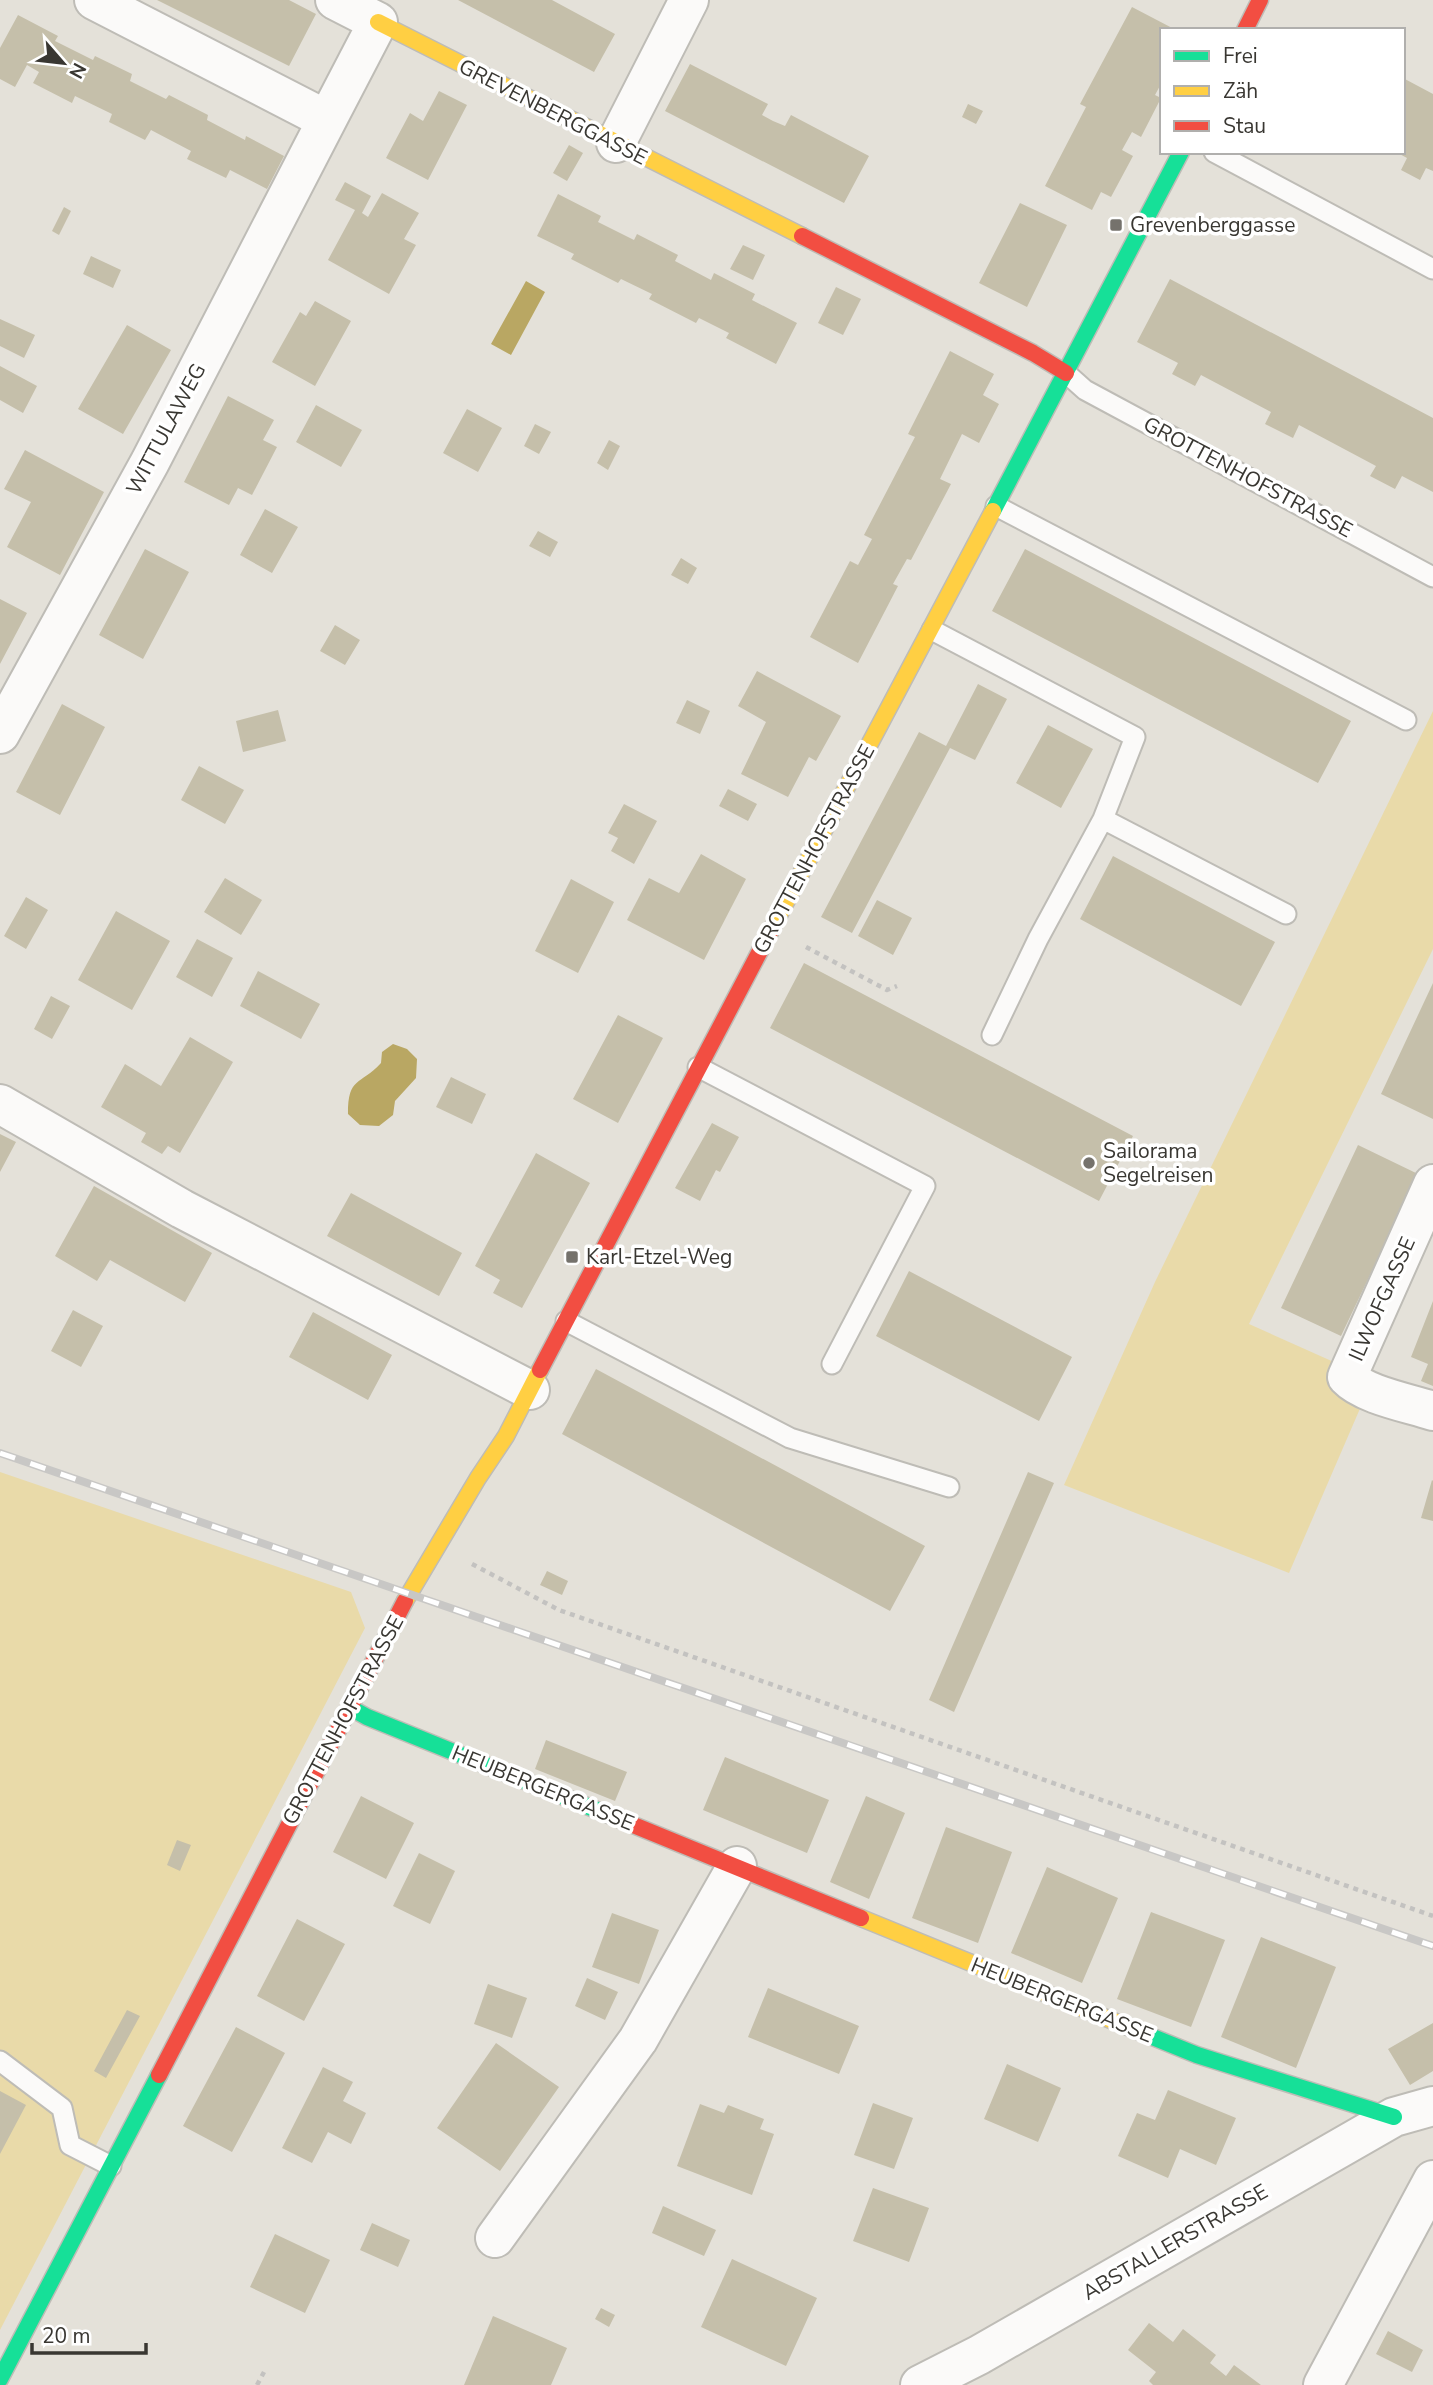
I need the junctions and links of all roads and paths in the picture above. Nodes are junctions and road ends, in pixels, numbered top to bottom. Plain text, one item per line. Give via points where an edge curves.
1 (94, 0) edge
2 (335, 0) edge
3 (689, 0) edge
4 (1260, 0) edge
5 (377, 22) junction
6 (1246, 28) edge
7 (327, 120) junction
8 (616, 143) junction
9 (1180, 154) edge
10 (1218, 154) edge
11 (1433, 269) edge
12 (1066, 373) junction
13 (996, 506) junction
14 (1433, 577) edge
15 (932, 630) junction
16 (1406, 720) dead end
17 (0, 734) edge
18 (1103, 819) junction
19 (1286, 914) dead end
20 (771, 929) junction
21 (897, 986) dead end
22 (992, 1035) dead end
23 (698, 1067) junction
24 (0, 1104) edge
25 (1433, 1184) edge
26 (566, 1321) junction
27 (832, 1364) dead end
28 (530, 1390) junction
29 (1433, 1411) edge
30 (949, 1487) dead end
31 (439, 1541) junction
32 (349, 1707) junction
33 (737, 1866) junction
34 (1433, 1916) edge
35 (0, 2061) edge
36 (1433, 2106) edge
37 (1394, 2117) junction
38 (111, 2166) junction
39 (1433, 2180) edge
40 (495, 2238) dead end
41 (264, 2372) dead end
42 (0, 2379) edge
43 (257, 2385) edge
44 (920, 2385) edge
45 (1324, 2385) edge

1 - 7 street
2 - 5 street, GREVENBERGGASSE
3 - 8 street
4 - 6 main road
5 - 7 street
5 - 8 main road, GREVENBERGGASSE
7 - 17 street, WITTULAWEG via 150,461
8 - 12 main road, GREVENBERGGASSE
9 - 12 main road, GROTTENHOFSTRASSE
10 - 11 lane
12 - 13 main road, GROTTENHOFSTRASSE
12 - 14 lane, GROTTENHOFSTRASSE via 1085,390
13 - 15 main road, GROTTENHOFSTRASSE
13 - 16 lane
15 - 18 lane via 1135,737
15 - 20 main road, GROTTENHOFSTRASSE
18 - 19 lane
18 - 22 lane
20 - 21 path via 887,990
20 - 23 main road, GROTTENHOFSTRASSE
23 - 26 main road, GROTTENHOFSTRASSE
23 - 27 lane via 925,1186
24 - 28 street via 182,1209
25 - 29 street, ILWOFGASSE via 1347,1377 1378,1394
26 - 28 main road, GROTTENHOFSTRASSE
26 - 30 lane via 790,1438
28 - 31 main road, GROTTENHOFSTRASSE
31 - 32 main road, GROTTENHOFSTRASSE
31 - 34 path via 459,1558 559,1611
32 - 33 main road, HEUBERGERGASSE
32 - 38 main road, GROTTENHOFSTRASSE
33 - 37 main road, HEUBERGERGASSE via 1197,2055
33 - 40 street via 638,2040
35 - 38 lane via 62,2108 70,2145
36 - 37 street, ABSTALLERSTRASSE
37 - 44 street, ABSTALLERSTRASSE
38 - 42 main road, GROTTENHOFSTRASSE
39 - 45 street
41 - 43 path

